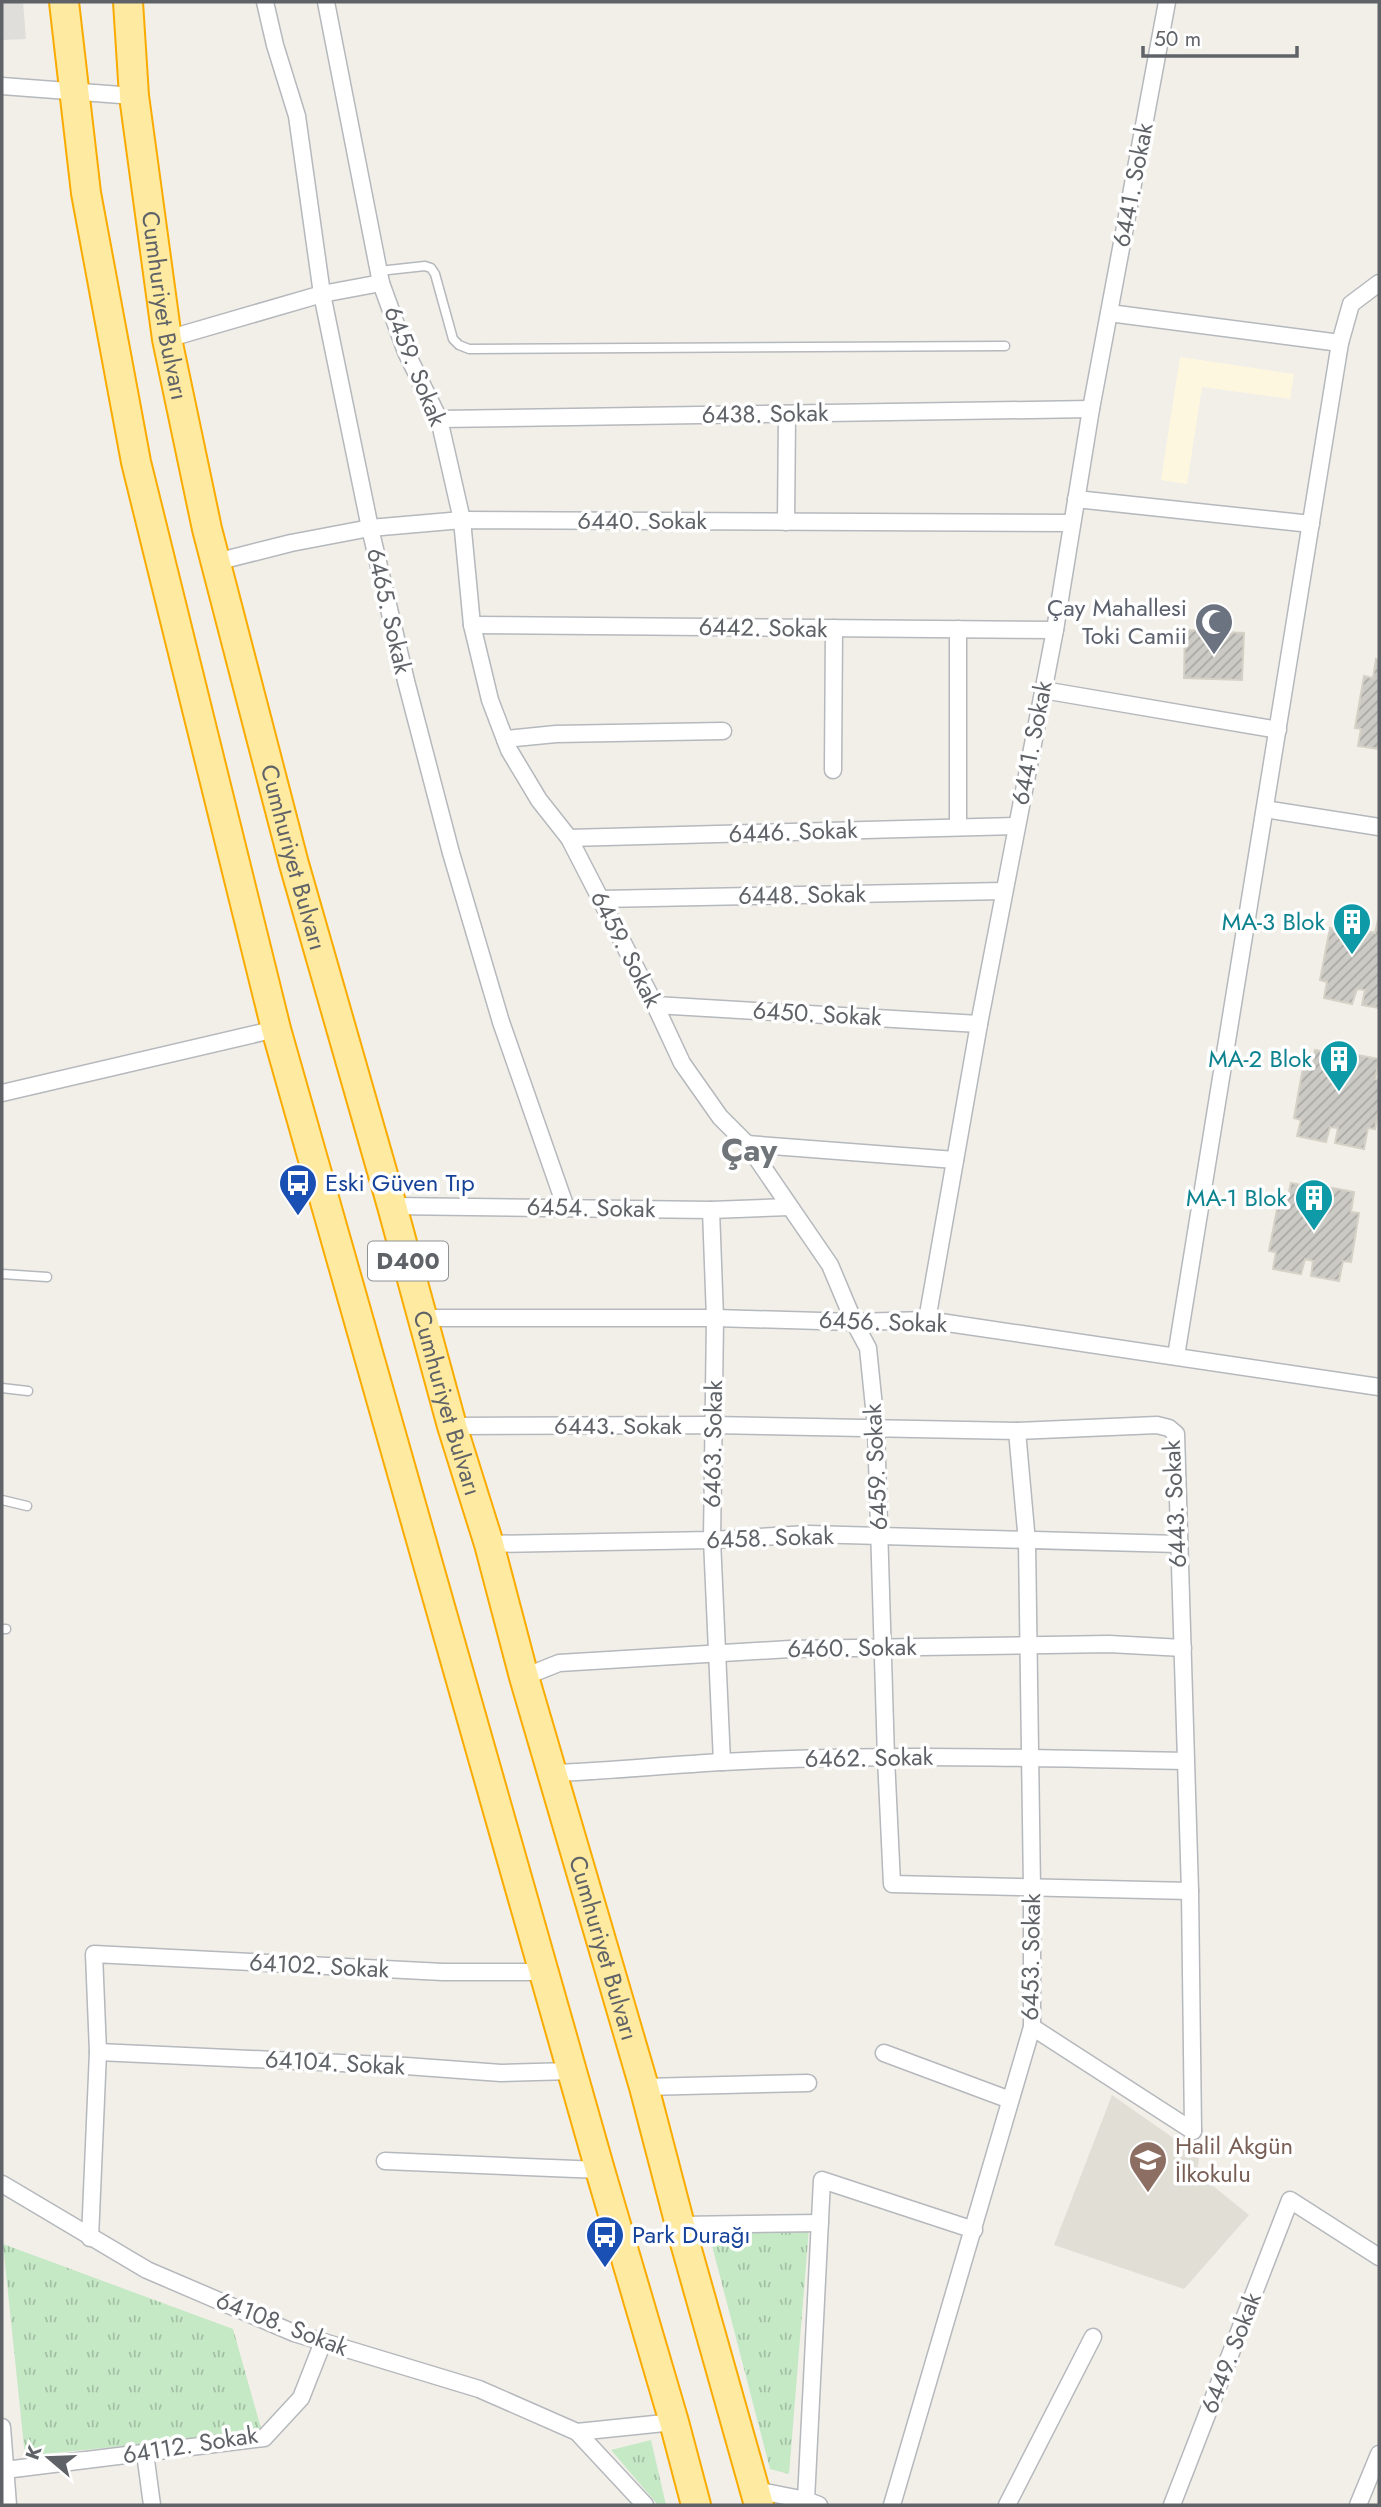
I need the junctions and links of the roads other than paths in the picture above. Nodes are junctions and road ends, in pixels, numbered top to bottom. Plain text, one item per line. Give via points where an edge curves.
1 (64, 2) edge
2 (128, 2) edge
3 (265, 2) edge
4 (327, 2) edge
5 (1167, 2) edge
6 (2, 86) edge
7 (74, 93) junction
8 (134, 96) junction
9 (380, 277) junction
10 (1379, 283) edge
11 (322, 294) junction
12 (1109, 313) junction
13 (167, 339) junction
14 (1340, 343) junction
15 (1005, 346) dead end
16 (1091, 409) junction
17 (787, 414) junction
18 (439, 419) junction
19 (1076, 499) junction
20 (462, 520) junction
21 (786, 522) junction
22 (1072, 523) junction
23 (1311, 524) junction
24 (370, 528) junction
25 (216, 562) junction
26 (472, 625) junction
27 (834, 628) junction
28 (958, 629) junction
29 (1055, 630) junction
30 (1043, 690) junction
31 (723, 730) dead end
32 (1278, 730) junction
33 (505, 739) junction
34 (833, 770) dead end
35 (1265, 809) junction
36 (1016, 826) junction
37 (958, 827) junction
38 (1379, 827) edge
39 (569, 838) junction
40 (1004, 891) junction
41 (601, 899) junction
42 (656, 1005) junction
43 (979, 1024) junction
44 (276, 1029) junction
45 (2, 1093) edge
46 (747, 1144) junction
47 (956, 1160) junction
48 (392, 1206) junction
49 (566, 1208) junction
50 (789, 1208) junction
51 (711, 1210) junction
52 (2, 1274) edge
53 (47, 1277) dead end
54 (424, 1318) junction
55 (715, 1318) junction
56 (928, 1320) junction
57 (853, 1322) junction
58 (1175, 1356) junction
59 (1379, 1387) edge
60 (2, 1388) edge
61 (28, 1391) dead end
62 (452, 1426) junction
63 (712, 1426) junction
64 (876, 1427) junction
65 (1017, 1432) junction
66 (2, 1500) edge
67 (27, 1506) dead end
68 (880, 1537) junction
69 (712, 1539) junction
70 (1027, 1542) junction
71 (489, 1544) junction
72 (1178, 1544) junction
73 (1029, 1646) junction
74 (883, 1648) junction
75 (1183, 1648) junction
76 (716, 1652) junction
77 (524, 1677) junction
78 (886, 1758) junction
79 (1030, 1758) junction
80 (1185, 1761) junction
81 (722, 1762) junction
82 (553, 1773) junction
83 (1032, 1889) junction
84 (1190, 1891) junction
85 (544, 1972) junction
86 (1032, 2027) junction
87 (98, 2052) junction
88 (884, 2053) dead end
89 (572, 2071) junction
90 (808, 2083) dead end
91 (644, 2087) junction
92 (1010, 2100) junction
93 (385, 2161) dead end
94 (600, 2170) junction
95 (2, 2184) edge
96 (820, 2223) junction
97 (680, 2225) junction
98 (974, 2230) junction
99 (90, 2238) junction
100 (1379, 2257) edge
101 (1093, 2337) dead end
102 (323, 2342) junction
103 (674, 2421) junction
104 (2, 2427) edge
105 (577, 2432) junction
106 (145, 2453) junction
107 (1379, 2454) edge
108 (5, 2470) junction
109 (757, 2498) edge
110 (812, 2503) edge
111 (8, 2505) edge
112 (152, 2505) edge
113 (645, 2505) edge
114 (696, 2505) edge
115 (892, 2505) edge
116 (1007, 2505) edge
117 (1172, 2505) edge
118 (1358, 2505) edge

1 - 7 highway, D400
2 - 8 highway, Cumhuriyet Bulvarı / D400
3 - 11 street, 6465. Sokak via 297,116
4 - 9 street, 6459. Sokak
5 - 12 street, 6441. Sokak
6 - 7 street
7 - 8 street
7 - 44 highway, D400 via 86,193 136,462
8 - 13 highway, Cumhuriyet Bulvarı / D400
9 - 11 street
9 - 15 lane via 431,268 453,339 469,349
9 - 18 street, 6459. Sokak via 406,352
10 - 14 street via 1351,304
11 - 13 street
11 - 24 street, 6465. Sokak
12 - 14 street
12 - 16 street, 6441. Sokak
13 - 25 highway, Cumhuriyet Bulvarı / D400
14 - 23 street
16 - 17 street, 6438. Sokak
16 - 19 street, 6441. Sokak
17 - 18 street, 6438. Sokak
17 - 21 street
18 - 20 street, 6459. Sokak
19 - 22 street, 6441. Sokak
19 - 23 street
20 - 21 street, 6440. Sokak
20 - 24 street, 6440. Sokak
20 - 26 street, 6459. Sokak
21 - 22 street, 6440. Sokak
22 - 29 street, 6441. Sokak
23 - 32 street
24 - 25 street, 6440. Sokak
24 - 49 street, 6465. Sokak via 451,853 501,1022
25 - 48 highway, Cumhuriyet Bulvarı / D400 via 294,864
26 - 27 street, 6442. Sokak
26 - 33 street, 6459. Sokak
27 - 28 street, 6442. Sokak
27 - 34 street
28 - 29 street, 6442. Sokak
28 - 37 street
29 - 30 street, 6441. Sokak
30 - 32 street
30 - 36 street, 6441. Sokak
31 - 33 street
32 - 35 street
33 - 39 street, 6459. Sokak via 539,800
35 - 38 street
35 - 58 street
36 - 37 street, 6446. Sokak
36 - 40 street, 6441. Sokak
37 - 39 street, 6446. Sokak
39 - 41 street, 6459. Sokak
40 - 41 street, 6448. Sokak
40 - 43 street, 6441. Sokak
41 - 42 street, 6459. Sokak
42 - 43 street, 6450. Sokak
42 - 46 street, 6459. Sokak via 682,1063 720,1116
43 - 47 street, 6441. Sokak
44 - 45 street
44 - 85 highway, D400
46 - 47 street
46 - 50 street, 6459. Sokak
47 - 56 street, 6441. Sokak
48 - 49 street, 6454. Sokak
48 - 54 highway, Cumhuriyet Bulvarı / D400
49 - 51 street, 6454. Sokak
50 - 51 street, 6454. Sokak
50 - 57 street, 6459. Sokak via 830,1265
51 - 55 street, 6463. Sokak
52 - 53 lane
54 - 55 street, 6456. Sokak
54 - 62 highway, Cumhuriyet Bulvarı / D400
55 - 57 street, 6456. Sokak
55 - 63 street, 6463. Sokak
56 - 57 street, 6456. Sokak
56 - 58 street, 6456. Sokak
57 - 64 street, 6459. Sokak via 868,1348
58 - 59 street, 6456. Sokak
60 - 61 lane
62 - 63 street, 6443. Sokak
62 - 71 highway, Cumhuriyet Bulvarı / D400
63 - 64 street, 6443. Sokak
63 - 69 street, 6463. Sokak
64 - 65 street, 6443. Sokak
64 - 68 street, 6459. Sokak
65 - 70 street, 6453. Sokak
65 - 72 street, 6443. Sokak via 1169,1428 1175,1434
66 - 67 lane
68 - 69 street, 6458. Sokak via 808,1534
68 - 70 street, 6458. Sokak
68 - 74 street, 6459. Sokak
69 - 71 street, 6458. Sokak
69 - 76 street, 6463. Sokak
70 - 72 street, 6458. Sokak
70 - 73 street, 6453. Sokak
71 - 77 highway, Cumhuriyet Bulvarı / D400
72 - 75 street, 6443. Sokak
73 - 74 street, 6460. Sokak
73 - 75 street, 6460. Sokak
73 - 79 street, 6453. Sokak
74 - 76 street, 6460. Sokak
74 - 78 street, 6459. Sokak
75 - 80 street, 6443. Sokak
76 - 77 street, 6460. Sokak via 559,1663
76 - 81 street, 6463. Sokak
77 - 82 highway, Cumhuriyet Bulvarı / D400
78 - 79 street, 6462. Sokak
78 - 81 street, 6462. Sokak
78 - 83 street, 6459. Sokak via 892,1884
79 - 80 street, 6462. Sokak
79 - 83 street, 6453. Sokak
80 - 84 street, 6443. Sokak
81 - 82 street, 6462. Sokak
82 - 91 highway, Cumhuriyet Bulvarı / D400
83 - 84 street
83 - 86 street, 6453. Sokak
84 - 86 street, 6443. Sokak via 1193,2131
85 - 87 street, 64102. Sokak via 443,1972 94,1954
85 - 89 highway, D400
86 - 92 street, 6453. Sokak
87 - 89 street, 64104. Sokak via 501,2073
87 - 99 street
88 - 92 street
89 - 94 highway, D400
90 - 91 street
91 - 97 highway, Cumhuriyet Bulvarı / D400
92 - 98 street, 6453. Sokak
93 - 94 street
94 - 103 highway, D400
95 - 99 street, 64108. Sokak
96 - 97 street
96 - 98 street via 822,2180
96 - 110 street
97 - 109 highway, Cumhuriyet Bulvarı / D400
98 - 115 street, 6453. Sokak
99 - 102 street, 64108. Sokak via 147,2270
100 - 117 street, 6449. Sokak via 1290,2200
101 - 116 street
102 - 105 street, 64108. Sokak via 479,2389
102 - 106 street, 64112. Sokak via 301,2398 264,2438
103 - 105 street
103 - 114 highway, D400
104 - 108 street
105 - 113 street
106 - 108 street, 64112. Sokak
106 - 112 street
107 - 118 street
108 - 111 street
109 - 110 street

